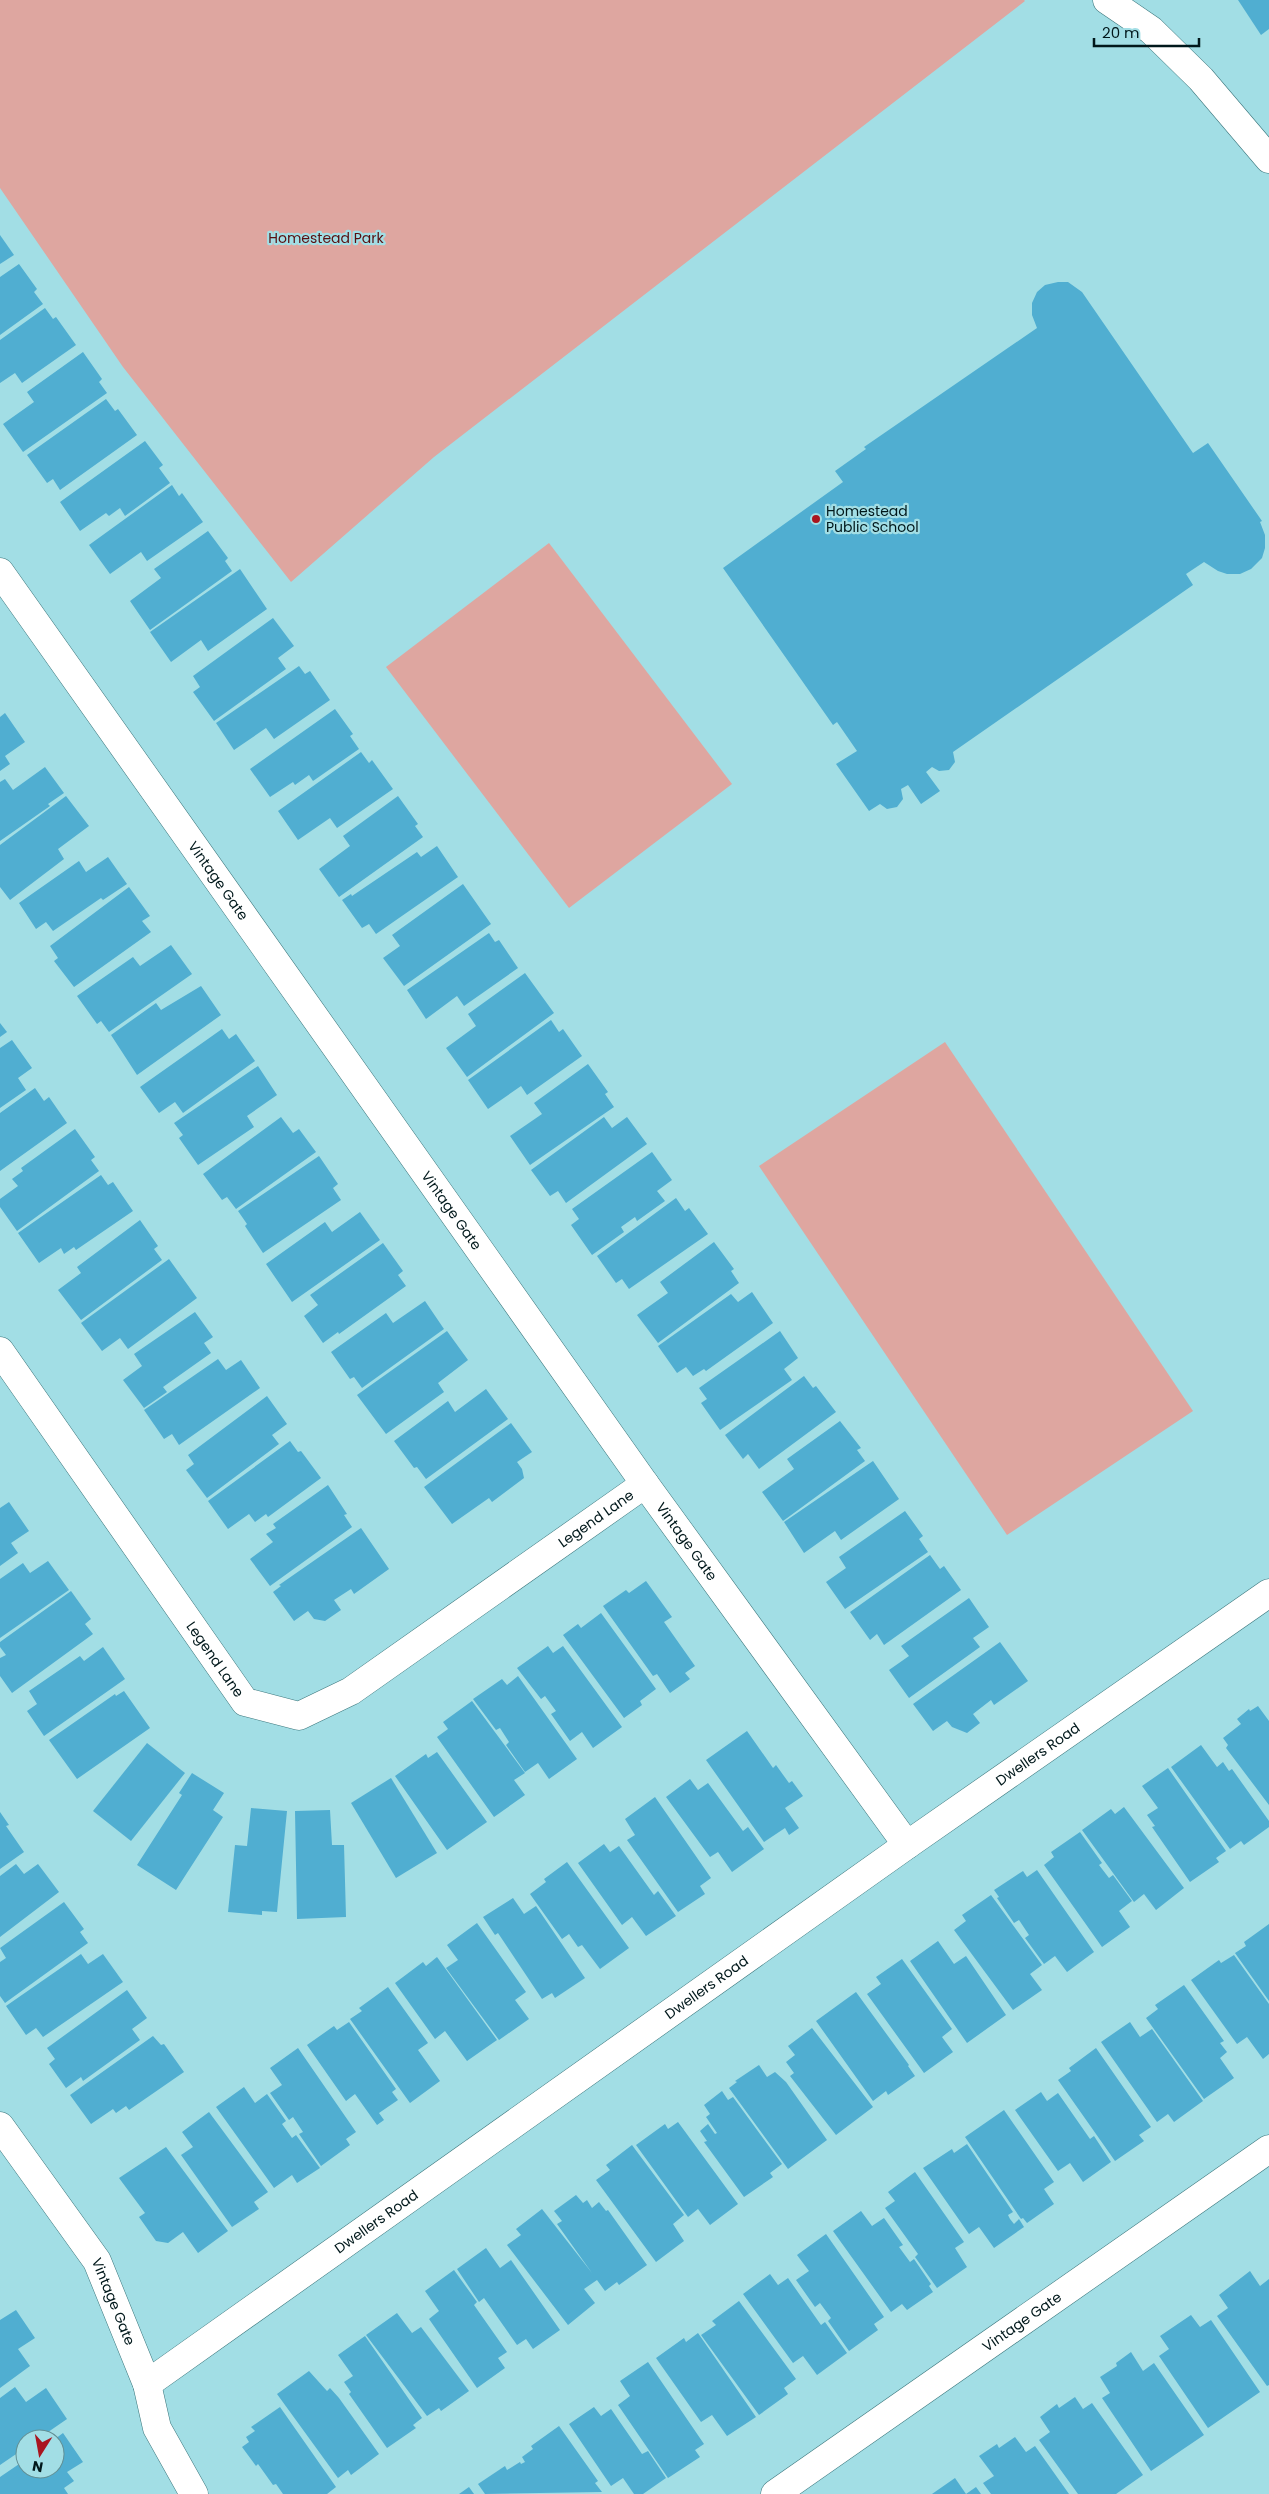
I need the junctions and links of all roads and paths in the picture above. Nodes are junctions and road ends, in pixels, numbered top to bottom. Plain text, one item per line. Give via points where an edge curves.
1 (1107, 0) edge
2 (1267, 152) edge
3 (0, 572) edge
4 (0, 1351) edge
5 (645, 1484) junction
6 (1269, 1593) edge
7 (908, 1845) junction
8 (0, 2126) edge
9 (1269, 2148) edge
10 (147, 2384) junction
11 (194, 2494) edge
12 (775, 2494) edge

1 - 2 street via 1151,30
3 - 5 street, Vintage Gate
4 - 5 street, Legend Lane via 245,1702 299,1716 351,1691
5 - 7 street, Vintage Gate
6 - 7 street, Dwellers Road
7 - 10 street, Dwellers Road
8 - 10 street, Vintage Gate via 97,2261
9 - 12 street, Vintage Gate
10 - 11 street, Vintage Gate via 157,2428

